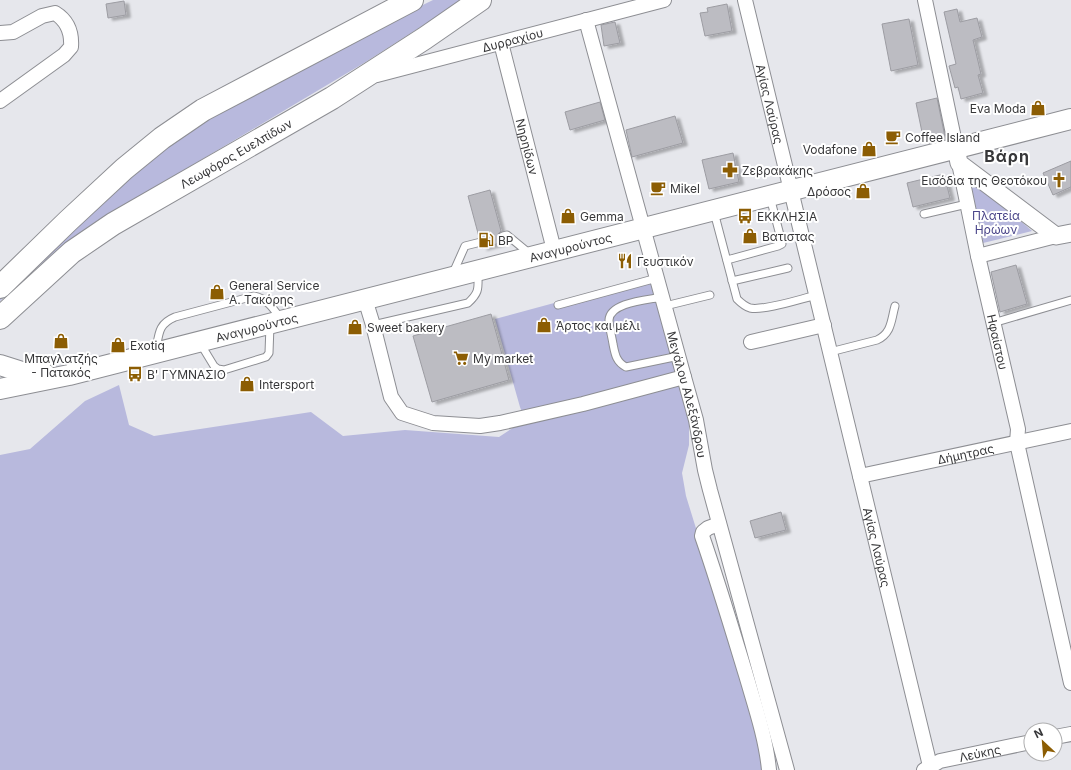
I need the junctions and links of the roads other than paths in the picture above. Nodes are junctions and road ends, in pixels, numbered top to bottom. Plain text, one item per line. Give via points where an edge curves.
1 (412, 0) edge
2 (480, 0) edge
3 (664, 0) edge
4 (745, 0) edge
5 (925, 0) edge
6 (586, 20) junction
7 (0, 33) edge
8 (501, 43) junction
9 (361, 79) junction
10 (0, 101) edge
11 (1071, 119) edge
12 (957, 156) junction
13 (792, 190) junction
14 (770, 195) junction
15 (967, 204) junction
16 (713, 210) junction
17 (924, 214) dead end
18 (643, 227) junction
19 (1064, 235) edge
20 (503, 236) dead end
21 (481, 242) dead end
22 (554, 250) junction
23 (532, 256) junction
24 (978, 256) junction
25 (727, 260) junction
26 (788, 268) dead end
27 (478, 270) junction
28 (451, 277) junction
29 (657, 278) junction
30 (732, 281) junction
31 (0, 287) edge
32 (710, 295) dead end
33 (817, 295) junction
34 (365, 299) junction
35 (1071, 300) edge
36 (664, 301) junction
37 (558, 305) dead end
38 (895, 306) dead end
39 (0, 318) edge
40 (276, 322) junction
41 (993, 323) junction
42 (824, 324) junction
43 (373, 325) junction
44 (198, 342) junction
45 (751, 342) dead end
46 (155, 352) junction
47 (830, 352) junction
48 (679, 356) junction
49 (0, 365) edge
50 (69, 375) junction
51 (684, 377) junction
52 (0, 389) edge
53 (1071, 431) edge
54 (1017, 443) junction
55 (860, 476) junction
56 (719, 524) junction
57 (1071, 683) edge
58 (1023, 744) edge
59 (928, 769) edge
60 (769, 770) edge
61 (787, 770) edge

1 - 31 main road via 203,110 162,138 124,169
2 - 9 main road, Λεωφόρος Ευελπίδων
3 - 6 street, Δυρραχίου
4 - 13 street, Αγίας Λαύρας
5 - 12 street, Ηφαίστου
6 - 8 street, Δυρραχίου
6 - 18 street, Μεγάλου Αλεξάνδρου
7 - 10 street via 13,32 42,16 55,14 66,22 72,37 71,48 64,55
8 - 9 street, Δυρραχίου
8 - 22 street, Νηρηίδων
9 - 39 main road, Λεωφόρος Ευελπίδων via 113,224 72,252
11 - 12 main road, Αναγυρούντος
12 - 13 main road, Αναγυρούντος
12 - 15 street, Ηφαίστου
12 - 19 street
13 - 14 main road, Αναγυρούντος
13 - 33 street, Αγίας Λαύρας
14 - 16 main road, Αναγυρούντος
14 - 25 lane via 782,244
15 - 17 lane
15 - 24 street, Ηφαίστου
16 - 18 main road, Αναγυρούντος
16 - 25 lane
18 - 22 main road, Αναγυρούντος
18 - 29 street, Μεγάλου Αλεξάνδρου
19 - 24 street
20 - 23 lane via 507,236
21 - 28 lane via 465,246
22 - 23 main road, Αναγυρούντος
23 - 27 main road, Αναγυρούντος
24 - 41 street, Ηφαίστου
25 - 30 lane
26 - 30 lane
27 - 28 main road, Αναγυρούντος
27 - 43 lane via 476,295 468,303
28 - 34 main road, Αναγυρούντος
29 - 36 street, Μεγάλου Αλεξάνδρου
29 - 37 lane
30 - 33 lane via 737,299 750,308 763,308
32 - 36 lane
33 - 42 street, Αγίας Λαύρας
34 - 40 main road, Αναγυρούντος
34 - 43 street
35 - 41 lane
36 - 48 street, Μεγάλου Αλεξάνδρου
36 - 48 lane via 619,306 612,312 609,320 615,356 620,364 626,367
38 - 47 lane via 888,333 884,337
40 - 44 main road, Αναγυρούντος
40 - 44 lane via 266,357 224,370 214,366
40 - 46 lane via 271,306 262,298 254,296 167,320 162,324
41 - 54 street, Ηφαίστου via 1018,429
42 - 45 street
42 - 47 street, Αγίας Λαύρας
43 - 51 street via 391,397 396,406 402,413 433,423 480,426 500,423
44 - 46 main road, Αναγυρούντος
46 - 50 main road, Αναγυρούντος
47 - 55 street, Αγίας Λαύρας
48 - 51 street, Μεγάλου Αλεξάνδρου
49 - 50 main road, Αναγυρούντος via 33,374
50 - 52 main road, Αναγυρούντος
51 - 56 street, Μεγάλου Αλεξάνδρου
53 - 54 street, Δήμητρας
54 - 55 street, Δήμητρας
54 - 57 street, Ηφαίστου
55 - 59 street, Αγίας Λαύρας
56 - 60 street via 708,528 702,536 754,701
56 - 61 street, Μεγάλου Αλεξάνδρου
58 - 59 street, Λεύκης via 940,761

